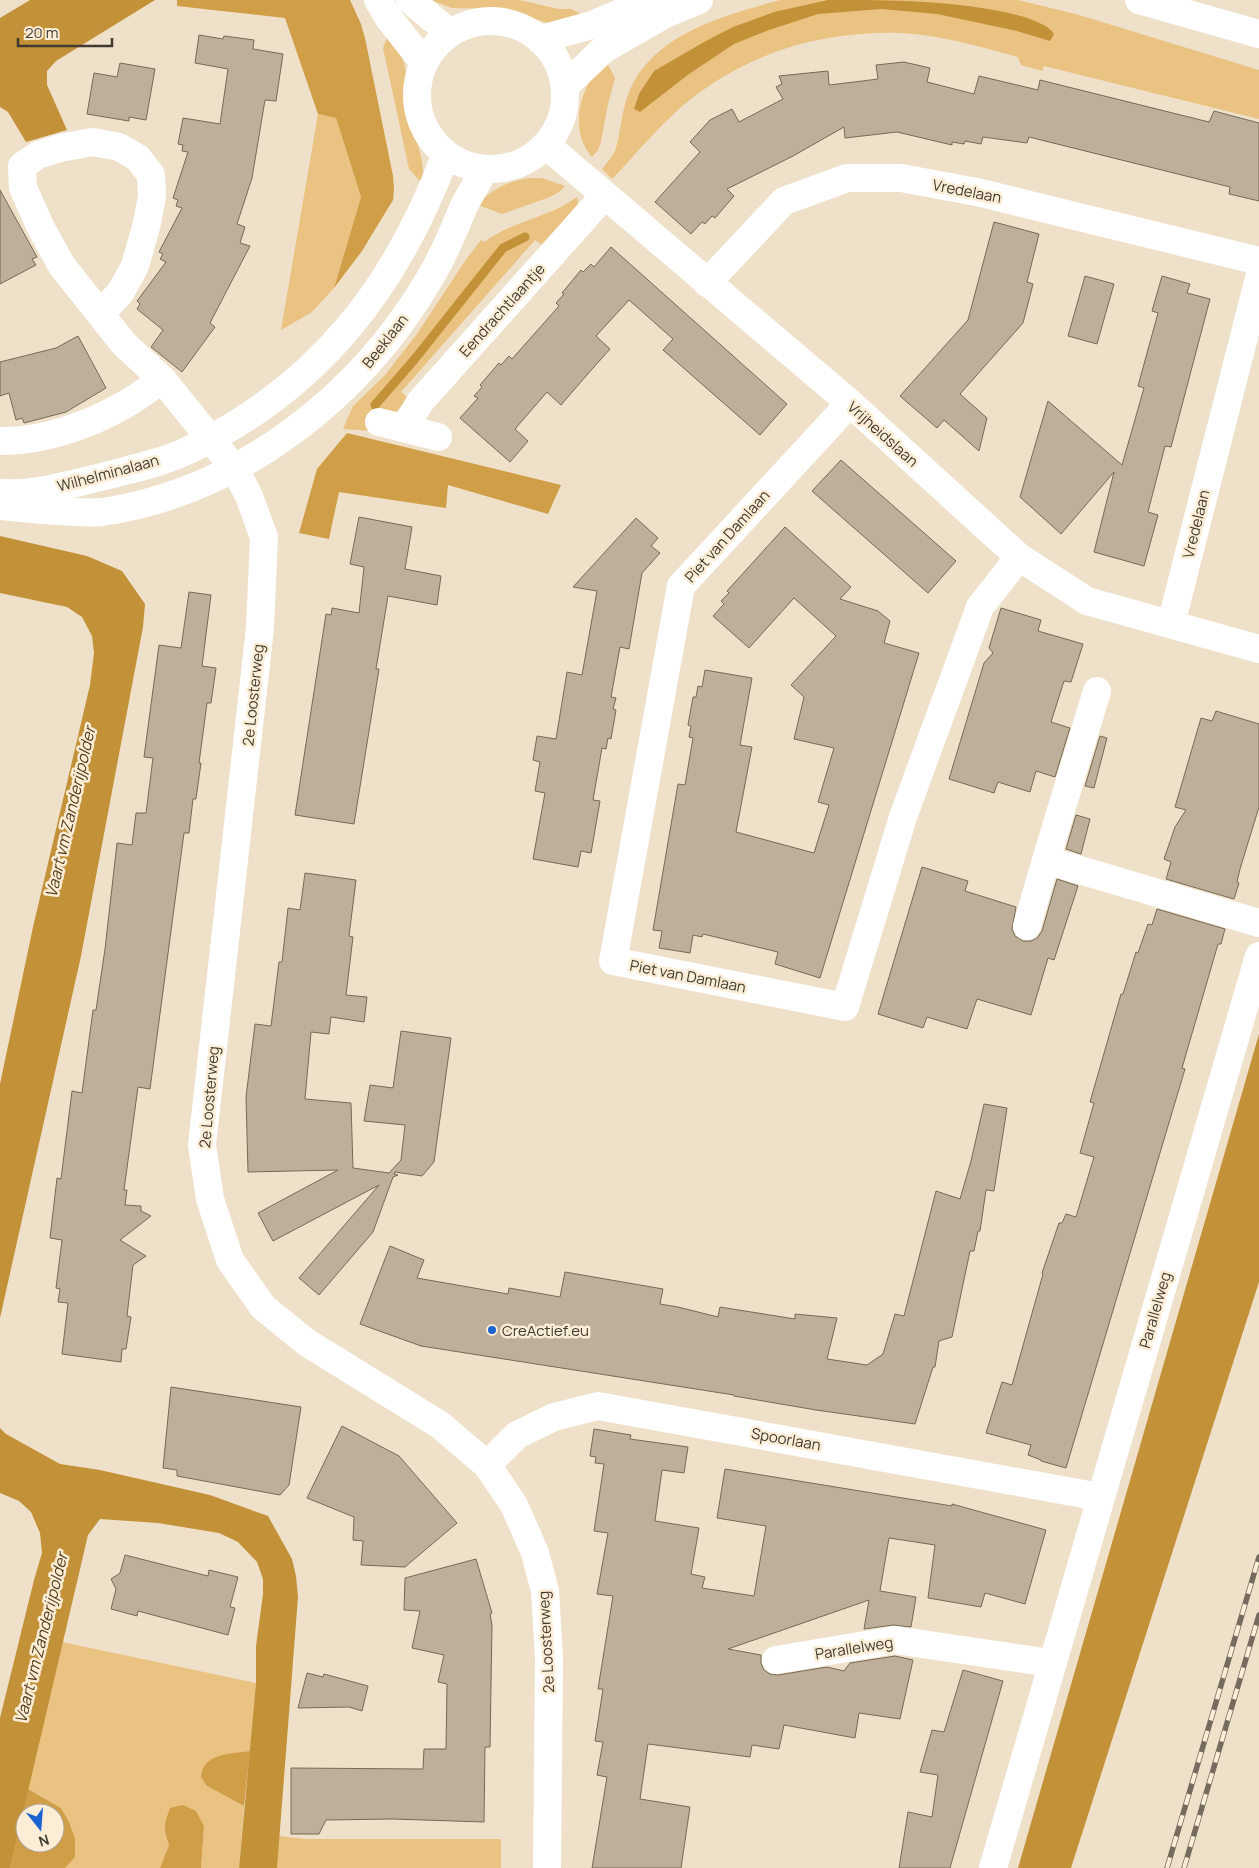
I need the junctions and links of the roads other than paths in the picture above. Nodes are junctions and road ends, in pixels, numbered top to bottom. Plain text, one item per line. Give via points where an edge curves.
1 (378, 0) edge
2 (410, 0) edge
3 (651, 0) edge
4 (699, 0) edge
5 (1139, 0) edge
6 (450, 34) junction
7 (1259, 34) edge
8 (541, 39) junction
9 (424, 63) junction
10 (565, 86) junction
11 (546, 145) junction
12 (446, 154) junction
13 (484, 170) junction
14 (604, 196) junction
15 (1259, 261) edge
16 (1259, 278) edge
17 (707, 283) junction
18 (100, 314) junction
19 (162, 379) junction
20 (850, 403) junction
21 (379, 422) dead end
22 (405, 428) junction
23 (438, 437) dead end
24 (211, 438) junction
25 (0, 441) edge
26 (234, 468) junction
27 (0, 493) edge
28 (0, 506) edge
29 (1019, 557) junction
30 (1171, 624) junction
31 (1259, 649) edge
32 (1097, 691) dead end
33 (1046, 860) junction
34 (1259, 924) edge
35 (1027, 926) dead end
36 (1259, 956) edge
37 (487, 1465) junction
38 (1100, 1497) junction
39 (776, 1660) dead end
40 (1051, 1664) junction
41 (547, 1868) edge
42 (992, 1868) edge

1 - 9 street via 388,18
2 - 6 street
3 - 8 street via 592,26
4 - 10 street via 665,14 604,49
5 - 7 street
6 - 8 street via 472,23 496,20 520,26
6 - 9 street via 435,46
8 - 10 street via 558,60
9 - 12 street via 417,89 420,117 427,134
10 - 11 street via 560,122
11 - 13 street via 521,163
11 - 14 street, Vrijheidslaan
12 - 13 street via 464,165
12 - 24 street via 404,247 380,288 353,323 301,376 255,412
13 - 26 street, Beeklaan via 430,278 398,326 354,380 297,428
14 - 17 street, Vrijheidslaan
14 - 22 street, Eendrachtlaantje via 420,402
15 - 17 street, Vredelaan via 977,192 901,178 847,178 784,202
16 - 30 street, Vredelaan
17 - 20 street, Vrijheidslaan
18 - 18 street, 2e Loosterweg via 62,266 41,228 23,188 22,166 38,155 93,142 119,147 138,158 151,175 152,197 136,266 120,293
18 - 19 street, 2e Loosterweg via 124,344
19 - 24 street, 2e Loosterweg
19 - 25 street via 124,405 67,431 14,442
20 - 29 street, Vrijheidslaan
20 - 29 street, Piet van Damlaan via 681,586 613,961 846,1007 903,818 980,607
21 - 22 street
22 - 23 street
24 - 26 street, 2e Loosterweg
24 - 27 street, Wilhelminalaan via 187,451 146,465 30,493
26 - 28 street, Wilhelminalaan via 172,495 100,512
26 - 37 street, 2e Loosterweg via 257,515 264,546 260,628 202,1145 210,1199 230,1260 263,1307 306,1342 440,1425
29 - 30 street, Vrijheidslaan via 1087,601
30 - 31 street, Vrijheidslaan
32 - 33 street
33 - 34 street
33 - 35 street
36 - 38 street, Parallelweg
37 - 38 street, Spoorlaan via 517,1435 554,1416 598,1406
37 - 41 street, 2e Loosterweg via 514,1506 535,1553 545,1591 549,1659
38 - 40 street, Parallelweg
39 - 40 street, Parallelweg via 894,1640
40 - 42 street, Parallelweg

